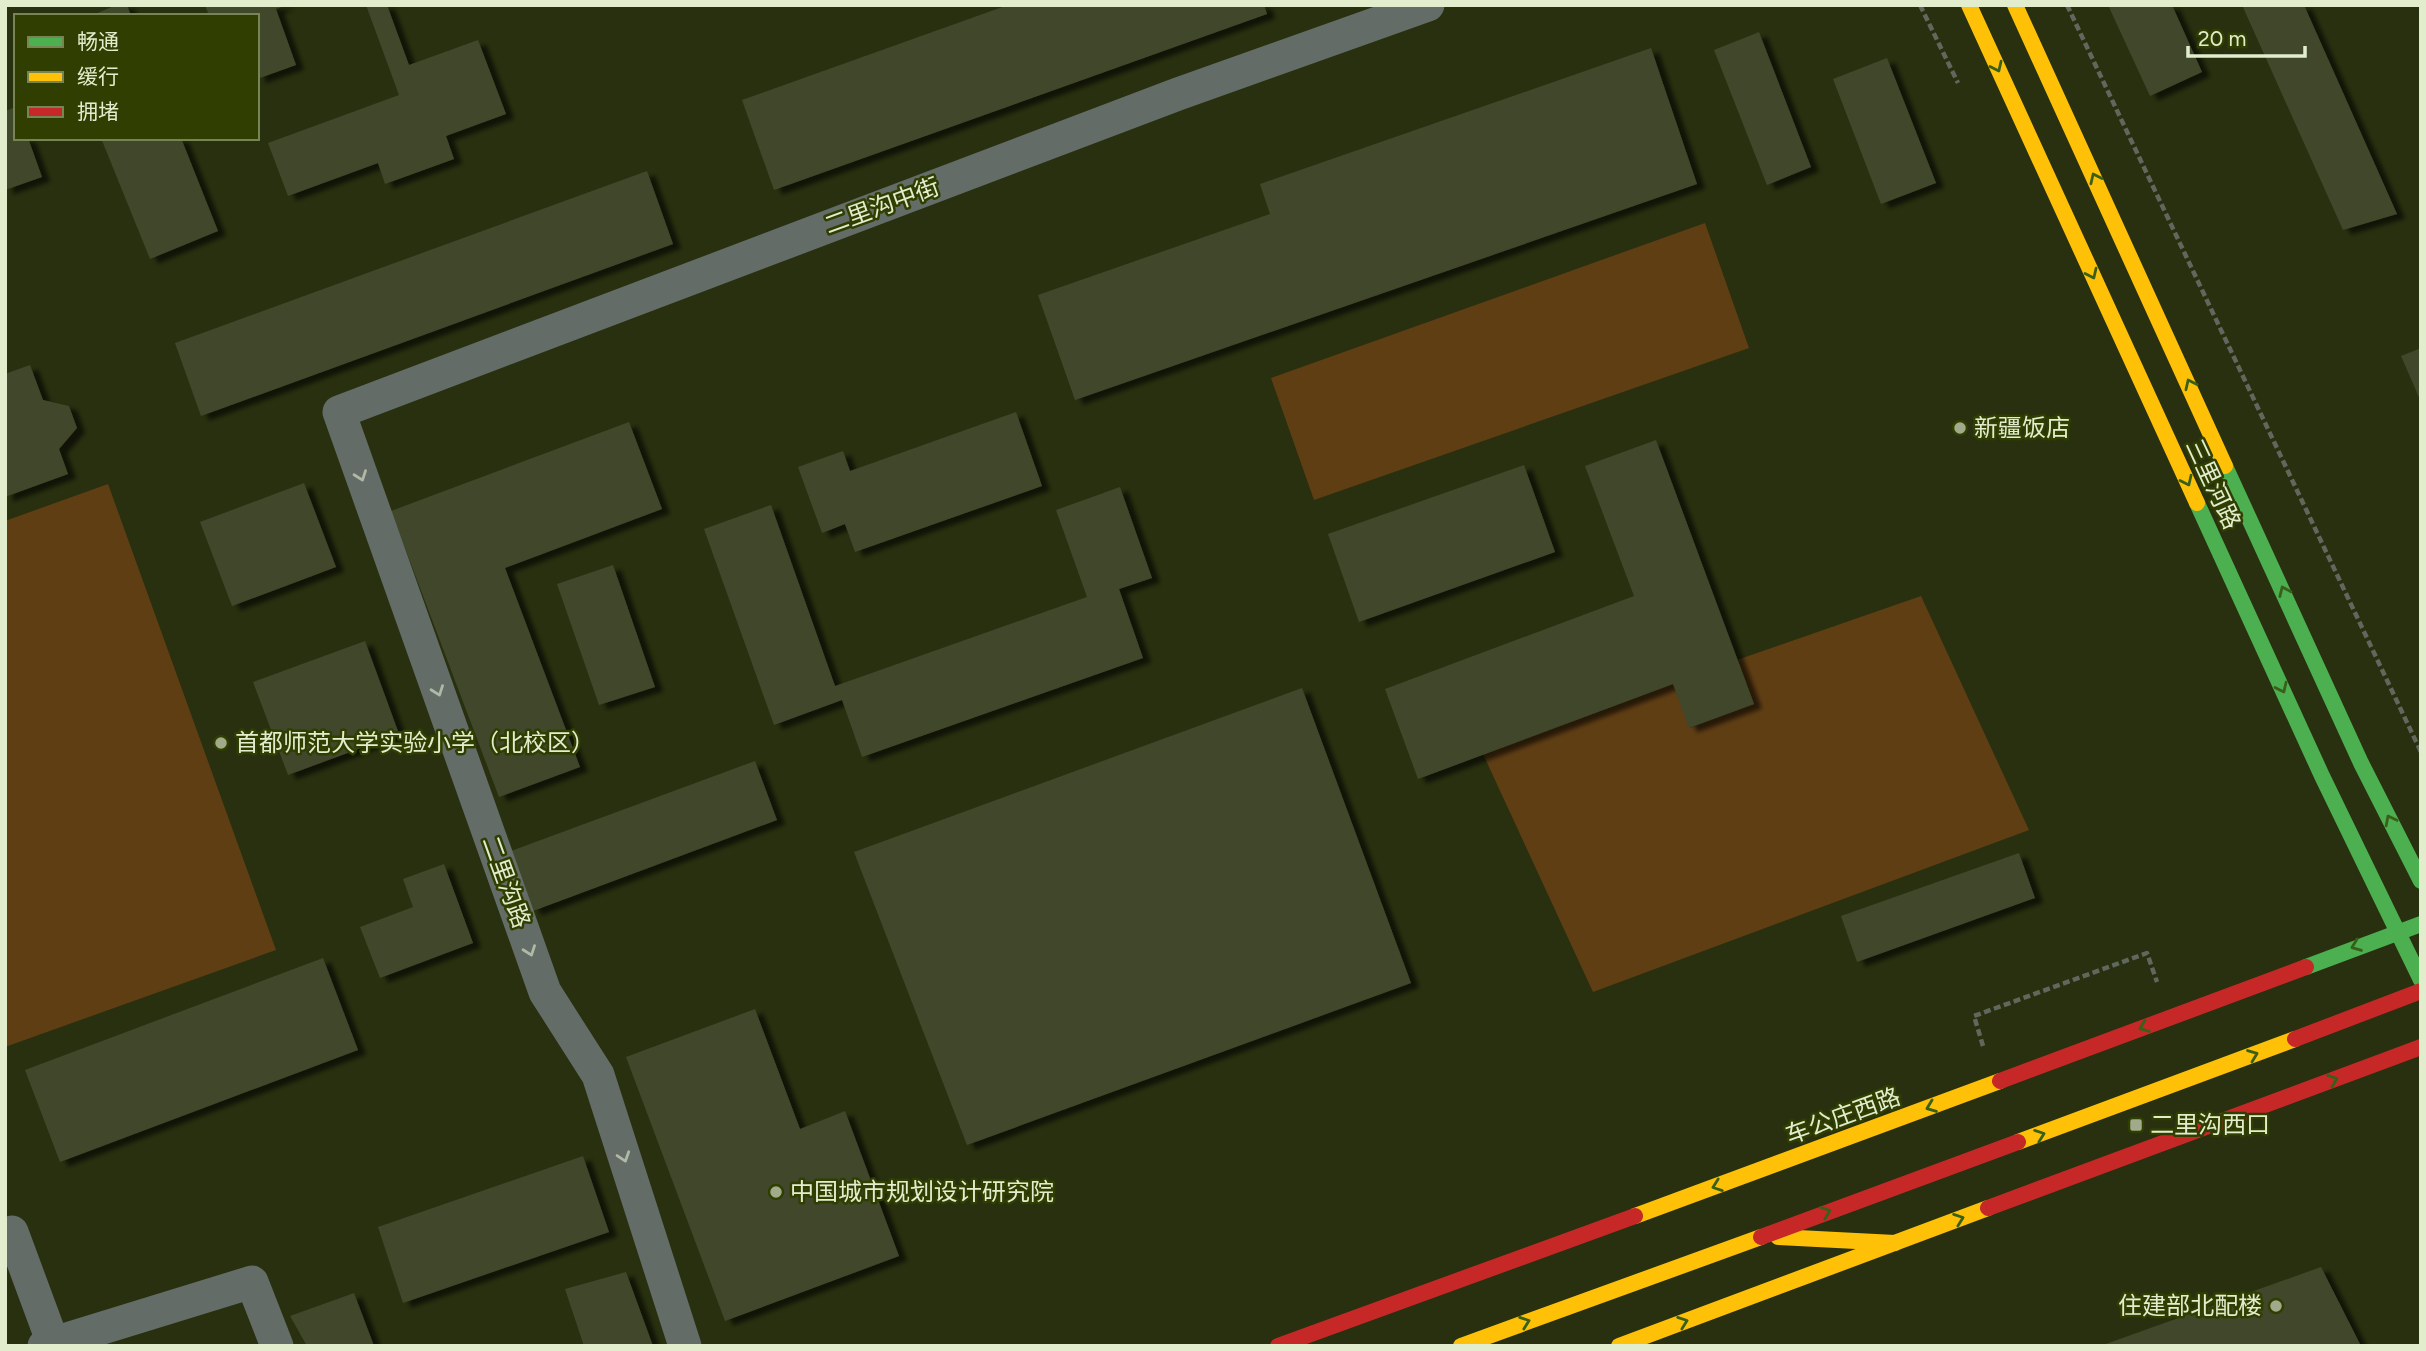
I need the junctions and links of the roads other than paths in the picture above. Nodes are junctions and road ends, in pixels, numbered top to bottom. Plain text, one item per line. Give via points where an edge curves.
1 (1428, 5) edge
2 (1969, 5) edge
3 (2015, 5) edge
4 (339, 412) joint
5 (2421, 881) edge
6 (2421, 924) edge
7 (2397, 931) junction
8 (2421, 980) edge
9 (2421, 991) edge
10 (2421, 1047) edge
11 (7, 1227) edge
12 (1762, 1236) junction
13 (1895, 1243) junction
14 (48, 1344) edge
15 (277, 1346) edge
16 (685, 1346) edge
17 (1278, 1346) edge
18 (1461, 1346) edge
19 (1619, 1346) edge

1 - 4 street, 二里沟中街 via 1178,94
2 -> 7 main road, 三里河路
5 -> 3 main road, 三里河路 via 2361,763
4 -> 16 street, 二里沟路 via 545,992 598,1075
6 - 7 main road, 车公庄西路
7 - 8 main road, 三里河路
7 -> 17 main road, 车公庄西路
12 -> 9 main road
13 -> 10 main road
11 - 14 street
12 - 13 main road
18 -> 12 main road
19 -> 13 main road
14 - 15 street via 252,1282

